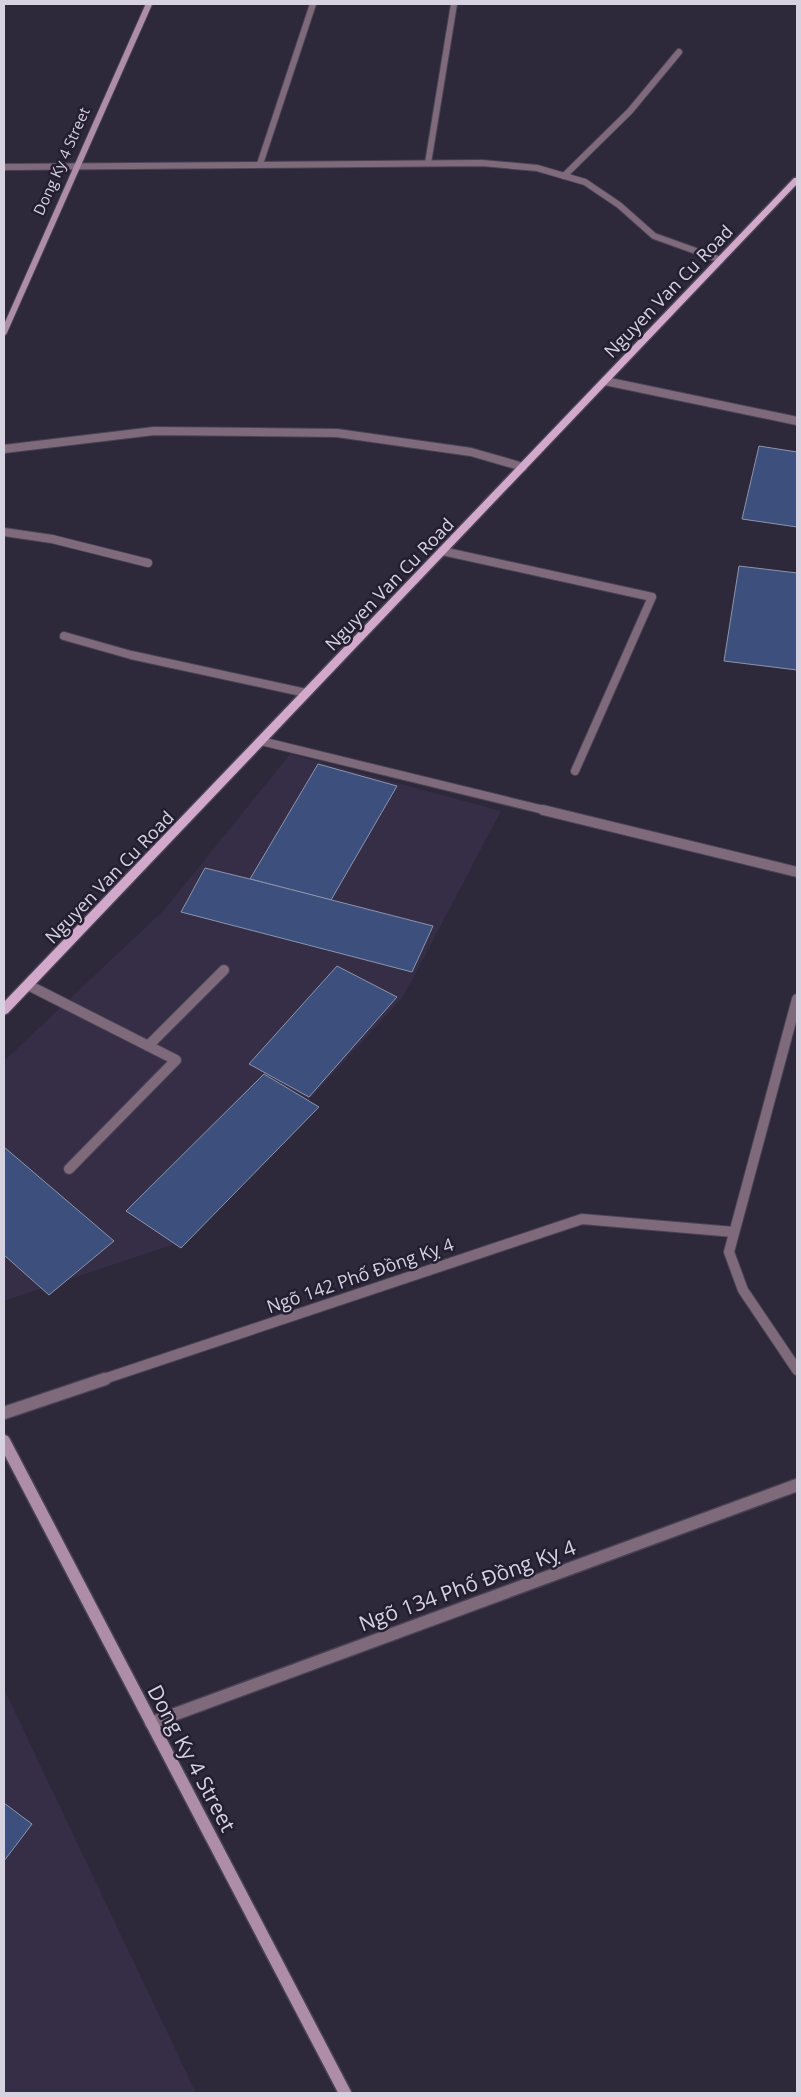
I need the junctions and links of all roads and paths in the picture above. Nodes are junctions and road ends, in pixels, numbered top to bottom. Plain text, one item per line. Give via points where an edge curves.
1 (150, 4) edge
2 (313, 4) edge
3 (454, 4) edge
4 (679, 52) dead end
5 (428, 163) junction
6 (260, 164) junction
7 (77, 166) junction
8 (4, 167) edge
9 (564, 176) junction
10 (797, 180) edge
11 (721, 260) junction
12 (4, 332) edge
13 (605, 381) junction
14 (797, 421) edge
15 (4, 449) edge
16 (523, 466) junction
17 (4, 532) edge
18 (442, 551) junction
19 (148, 563) dead end
20 (64, 636) dead end
21 (306, 693) junction
22 (261, 741) junction
23 (576, 771) dead end
24 (797, 872) edge
25 (224, 970) dead end
26 (28, 985) junction
27 (797, 999) edge
28 (4, 1010) edge
29 (148, 1046) junction
30 (69, 1170) dead end
31 (734, 1232) junction
32 (797, 1370) edge
33 (4, 1413) edge
34 (4, 1442) edge
35 (797, 1485) edge
36 (152, 1723) junction
37 (345, 2093) edge

1 - 7 street, Dong Ky 4 Street
2 - 6 street
3 - 5 street
4 - 9 street via 630,111
5 - 6 street
5 - 9 street via 528,167
6 - 7 street
7 - 8 street
7 - 12 street, Dong Ky 4 Street
9 - 11 street via 585,182 619,205 654,236
10 - 11 main road, Nguyen Van Cu Road
11 - 13 main road, Nguyen Van Cu Road
13 - 14 street
13 - 16 main road, Nguyen Van Cu Road
15 - 16 street via 154,431 337,433 429,444
16 - 18 main road, Nguyen Van Cu Road
17 - 19 street via 52,539
18 - 21 main road, Nguyen Van Cu Road
18 - 23 street via 652,597
20 - 21 street via 131,655
21 - 22 main road, Nguyen Van Cu Road
22 - 24 street
22 - 26 main road, Nguyen Van Cu Road
25 - 29 street
26 - 28 main road, Nguyen Van Cu Road
26 - 29 street
27 - 31 street
29 - 30 street via 176,1060
31 - 32 street via 729,1252 743,1290
31 - 33 street, Ngõ 142 Phố Đồng Kỵ 4 via 582,1219
34 - 36 street, Dong Ky 4 Street
35 - 36 street, Ngõ 134 Phố Đồng Kỵ 4
36 - 37 street, Dong Ky 4 Street

